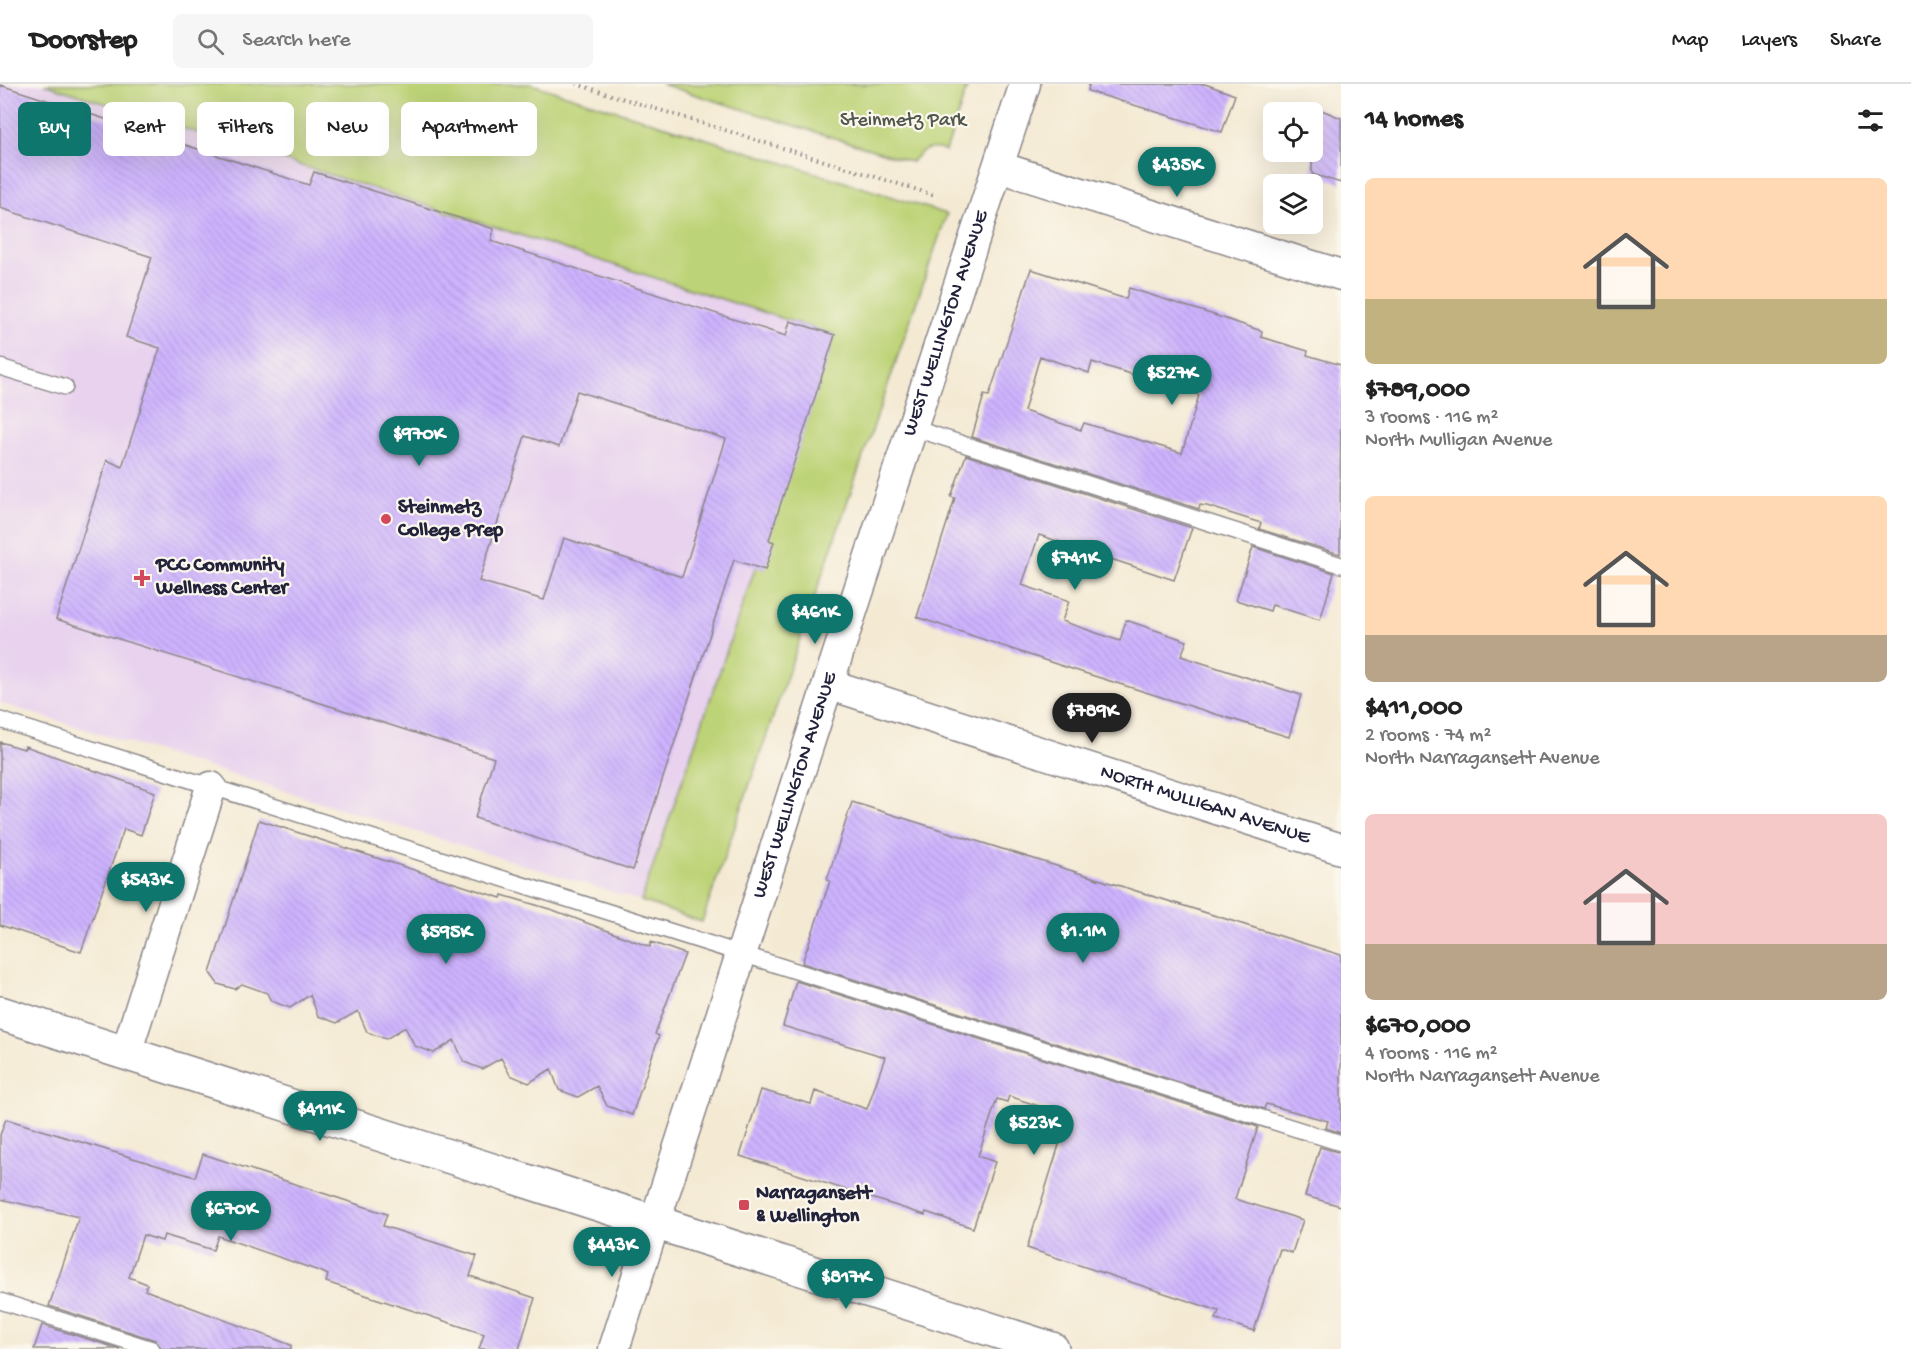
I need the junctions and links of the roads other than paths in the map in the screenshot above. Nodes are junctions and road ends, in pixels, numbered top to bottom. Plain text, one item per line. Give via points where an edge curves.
1 (1025, 84) edge
2 (999, 167) junction
3 (1341, 275) edge
4 (0, 367) edge
5 (65, 387) dead end
6 (913, 428) junction
7 (1341, 565) edge
8 (828, 684) junction
9 (0, 720) edge
10 (211, 787) junction
11 (1341, 849) edge
12 (741, 954) junction
13 (0, 1013) edge
14 (126, 1053) junction
15 (1341, 1143) edge
16 (655, 1222) junction
17 (0, 1301) edge
18 (152, 1349) edge
19 (614, 1349) edge
20 (1052, 1349) edge

1 - 2 street, WEST WELLINGTON AVENUE
2 - 3 street
2 - 6 street, WEST WELLINGTON AVENUE
4 - 5 lane
6 - 7 lane
6 - 8 street, WEST WELLINGTON AVENUE
8 - 11 street, NORTH MULLIGAN AVENUE
8 - 12 street, WEST WELLINGTON AVENUE
9 - 10 lane
10 - 12 lane
10 - 14 street
12 - 15 lane
12 - 16 street, WEST WELLINGTON AVENUE
13 - 14 street
14 - 16 street
16 - 19 street, WEST WELLINGTON AVENUE
16 - 20 street
17 - 18 lane

